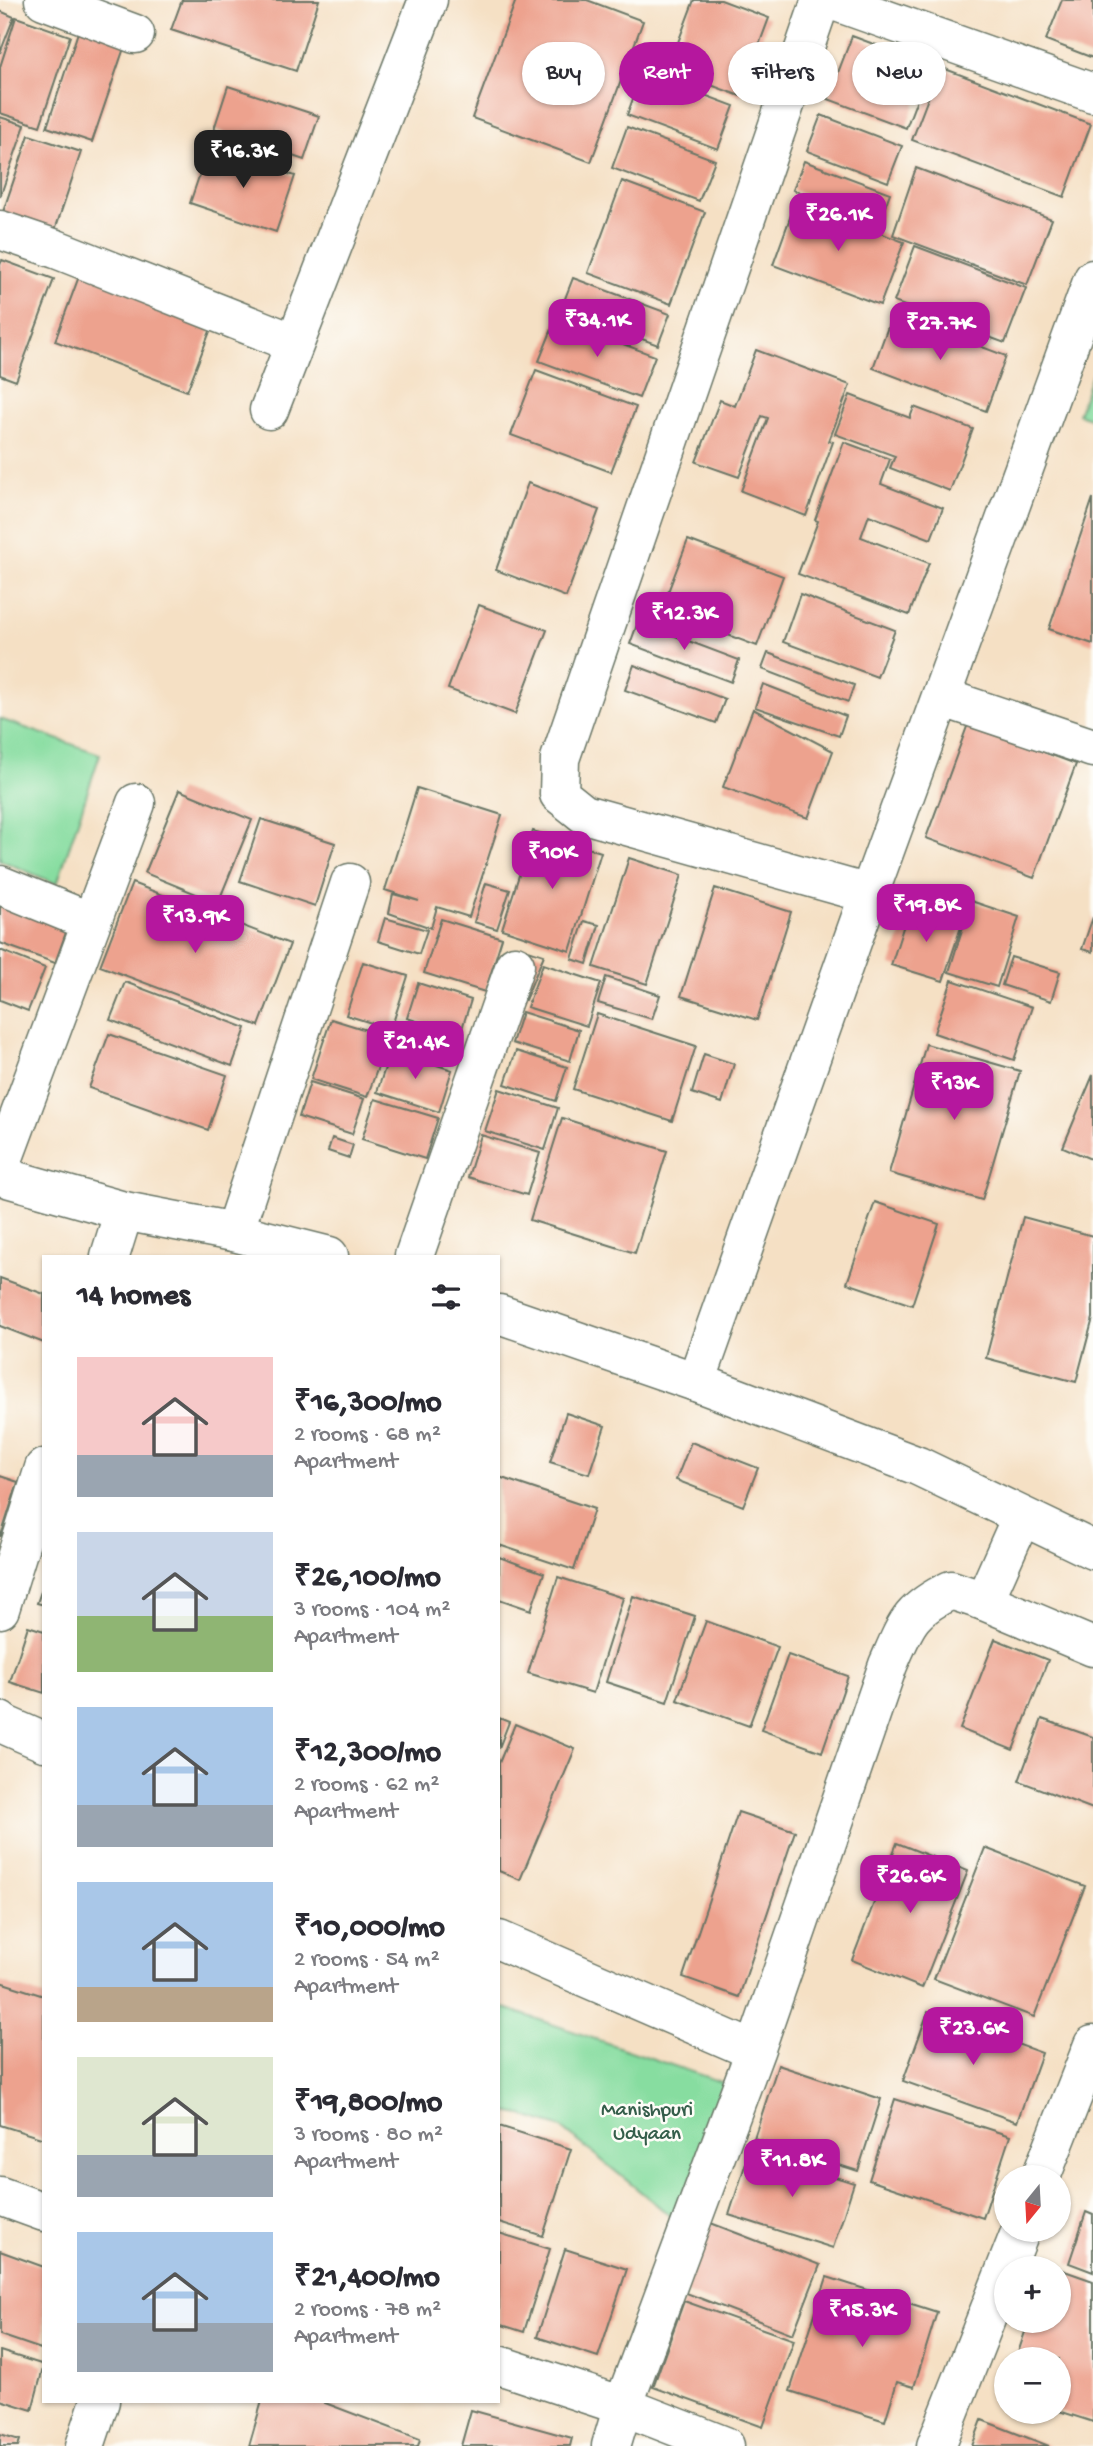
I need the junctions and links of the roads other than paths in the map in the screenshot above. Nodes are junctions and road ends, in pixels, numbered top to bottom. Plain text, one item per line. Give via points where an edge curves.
1 (44, 0) edge
2 (428, 0) edge
3 (821, 0) edge
4 (831, 0) edge
5 (135, 34) dead end
6 (1093, 93) edge
7 (0, 230) edge
8 (1093, 279) edge
9 (294, 342) junction
10 (269, 410) dead end
11 (941, 697) junction
12 (1093, 748) edge
13 (136, 803) dead end
14 (350, 883) dead end
15 (0, 885) edge
16 (869, 894) junction
17 (91, 922) junction
18 (515, 965) dead end
19 (0, 1168) edge
20 (0, 1176) edge
21 (124, 1211) junction
22 (234, 1232) junction
23 (110, 1255) edge
24 (325, 1255) edge
25 (414, 1255) edge
26 (500, 1314) edge
27 (696, 1382) junction
28 (42, 1474) edge
29 (1021, 1518) junction
30 (1093, 1550) edge
31 (984, 1601) junction
32 (0, 1609) edge
33 (1093, 1647) edge
34 (0, 1721) edge
35 (42, 1741) edge
36 (500, 1940) edge
37 (1093, 2045) edge
38 (755, 2051) junction
39 (1046, 2165) edge
40 (0, 2196) edge
41 (42, 2211) edge
42 (1016, 2242) edge
43 (500, 2365) edge
44 (99, 2403) edge
45 (623, 2406) junction
46 (85, 2446) edge
47 (611, 2446) edge
48 (725, 2446) edge
49 (936, 2446) edge

1 - 5 street
2 - 9 street
3 - 16 street via 560,759 559,794 584,814
4 - 6 street
7 - 9 street
8 - 11 street
9 - 10 street
11 - 12 street
11 - 16 street
13 - 17 street
14 - 22 street
15 - 17 street
16 - 27 street
17 - 19 street
18 - 25 street
20 - 21 street
21 - 22 street
21 - 23 street
22 - 24 street
26 - 27 street
27 - 29 street via 918,1466
28 - 32 street
29 - 30 street
29 - 31 street
31 - 33 street
31 - 38 street via 951,1590 927,1601 908,1620
34 - 35 street
36 - 38 street
37 - 39 street
38 - 45 street
40 - 41 street
42 - 49 street
43 - 45 street
44 - 46 street
45 - 47 street
45 - 48 street

